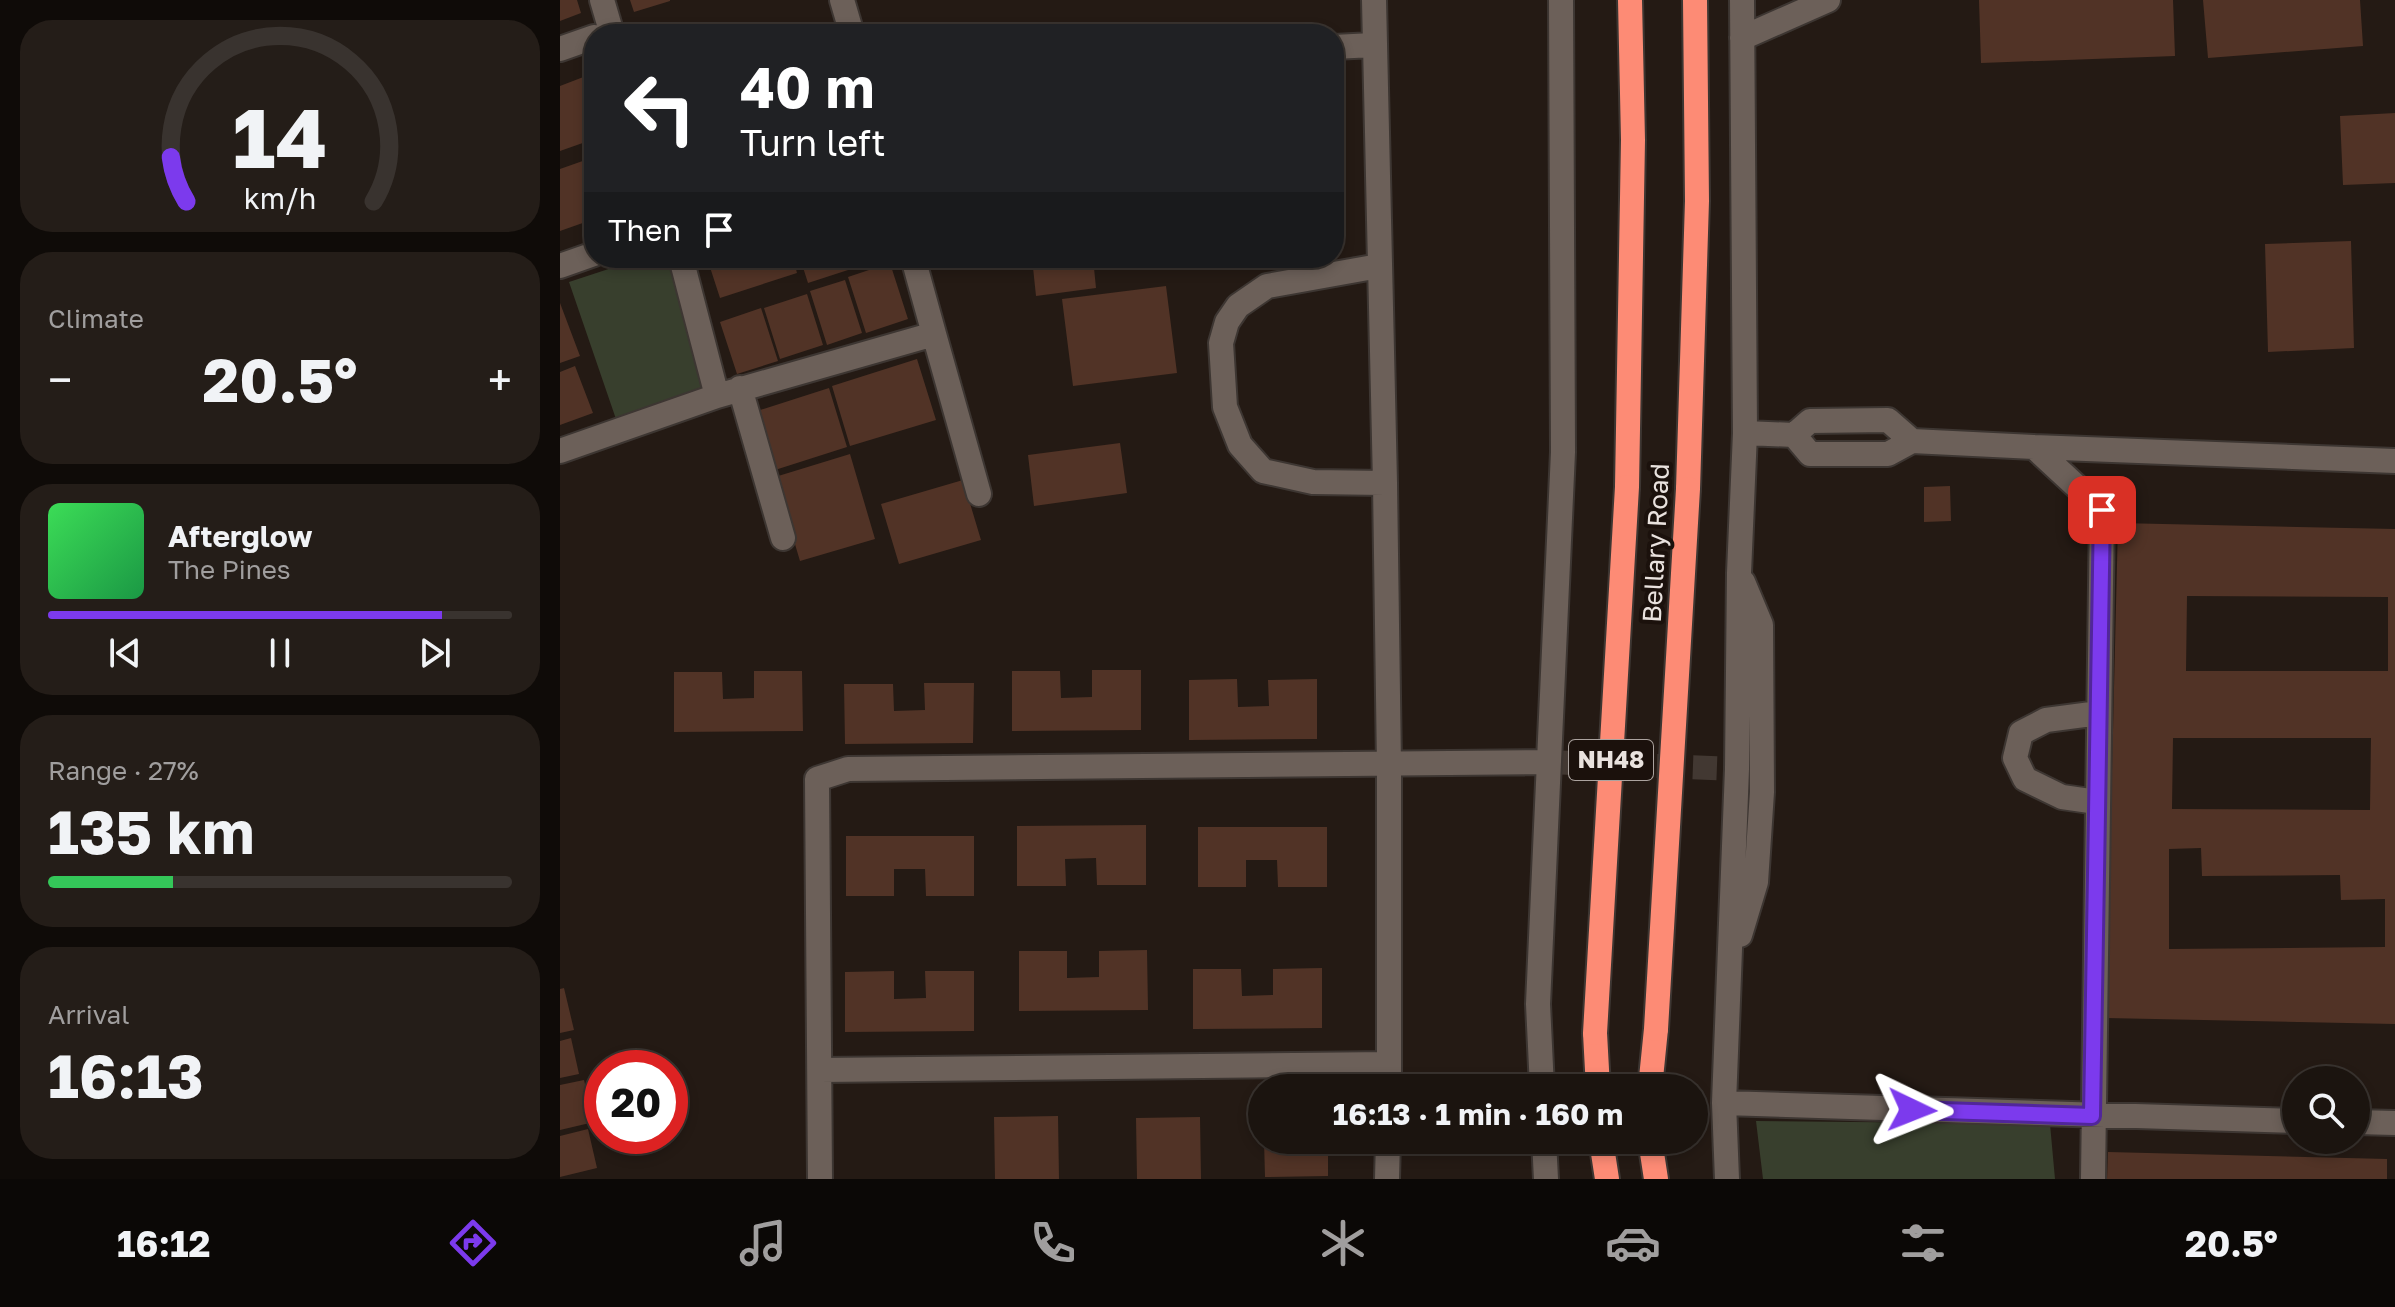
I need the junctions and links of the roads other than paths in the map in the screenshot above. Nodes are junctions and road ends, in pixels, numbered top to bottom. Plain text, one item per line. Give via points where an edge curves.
1 (602, 0) edge
2 (842, 0) edge
3 (1374, 0) edge
4 (1561, 0) edge
5 (1630, 0) edge
6 (1695, 0) edge
7 (1742, 0) edge
8 (1828, 0) edge
9 (604, 24) edge
10 (849, 24) edge
11 (1742, 38) junction
12 (584, 41) edge
13 (1373, 45) junction
14 (1344, 46) edge
15 (560, 49) edge
16 (584, 258) edge
17 (560, 266) edge
18 (1379, 266) junction
19 (685, 268) edge
20 (916, 268) edge
21 (934, 334) junction
22 (728, 392) junction
23 (1745, 433) junction
24 (1794, 435) junction
25 (1912, 441) junction
26 (2034, 447) junction
27 (560, 451) edge
28 (2395, 461) edge
29 (1385, 483) junction
30 (979, 494) dead end
31 (783, 538) dead end
32 (2099, 713) junction
33 (1549, 762) junction
34 (1389, 766) junction
35 (2097, 802) junction
36 (820, 1070) junction
37 (1389, 1074) edge
38 (1541, 1074) edge
39 (1597, 1074) edge
40 (1651, 1074) edge
41 (1248, 1075) edge
42 (1724, 1103) junction
43 (2092, 1116) junction
44 (2282, 1121) edge
45 (2370, 1122) edge
46 (2395, 1123) edge
47 (1388, 1154) edge
48 (1545, 1154) edge
49 (1603, 1154) edge
50 (1652, 1154) edge
51 (820, 1179) edge
52 (1387, 1179) edge
53 (1546, 1179) edge
54 (1607, 1179) edge
55 (1656, 1179) edge
56 (1727, 1179) edge
57 (2093, 1179) edge

1 - 9 street
2 - 10 street
3 - 13 street
4 - 33 street via 1563,452
5 - 39 highway, Bellary Road / NH48, bridge via 1627,487 1595,1033
6 - 40 highway, Bellary Road / NH48, bridge via 1697,201 1688,489
7 - 11 street
8 - 11 street
11 - 23 street
12 - 15 street
13 - 14 street
13 - 18 street
16 - 17 street
18 - 29 street
18 - 29 street via 1267,286 1238,306 1221,343 1225,407 1240,445 1263,471 1313,482
19 - 22 street
20 - 21 street
21 - 22 street
21 - 30 street
22 - 27 street
22 - 31 street
23 - 24 street
23 - 42 street
24 - 25 street via 1810,454 1888,454
24 - 25 street via 1810,421 1888,420
25 - 26 street
26 - 28 street
26 - 32 street via 2102,510
29 - 34 street
32 - 35 street
32 - 35 street via 2046,720 2021,733 2015,758 2025,779 2062,797
33 - 34 street
33 - 38 street via 1538,1004
34 - 36 street via 848,769 817,779
34 - 37 street
35 - 43 street
36 - 41 street
36 - 51 street
42 - 43 street
42 - 56 street
43 - 44 street
43 - 57 street
45 - 46 street
47 - 52 street
48 - 53 street
49 - 54 highway
50 - 55 highway

